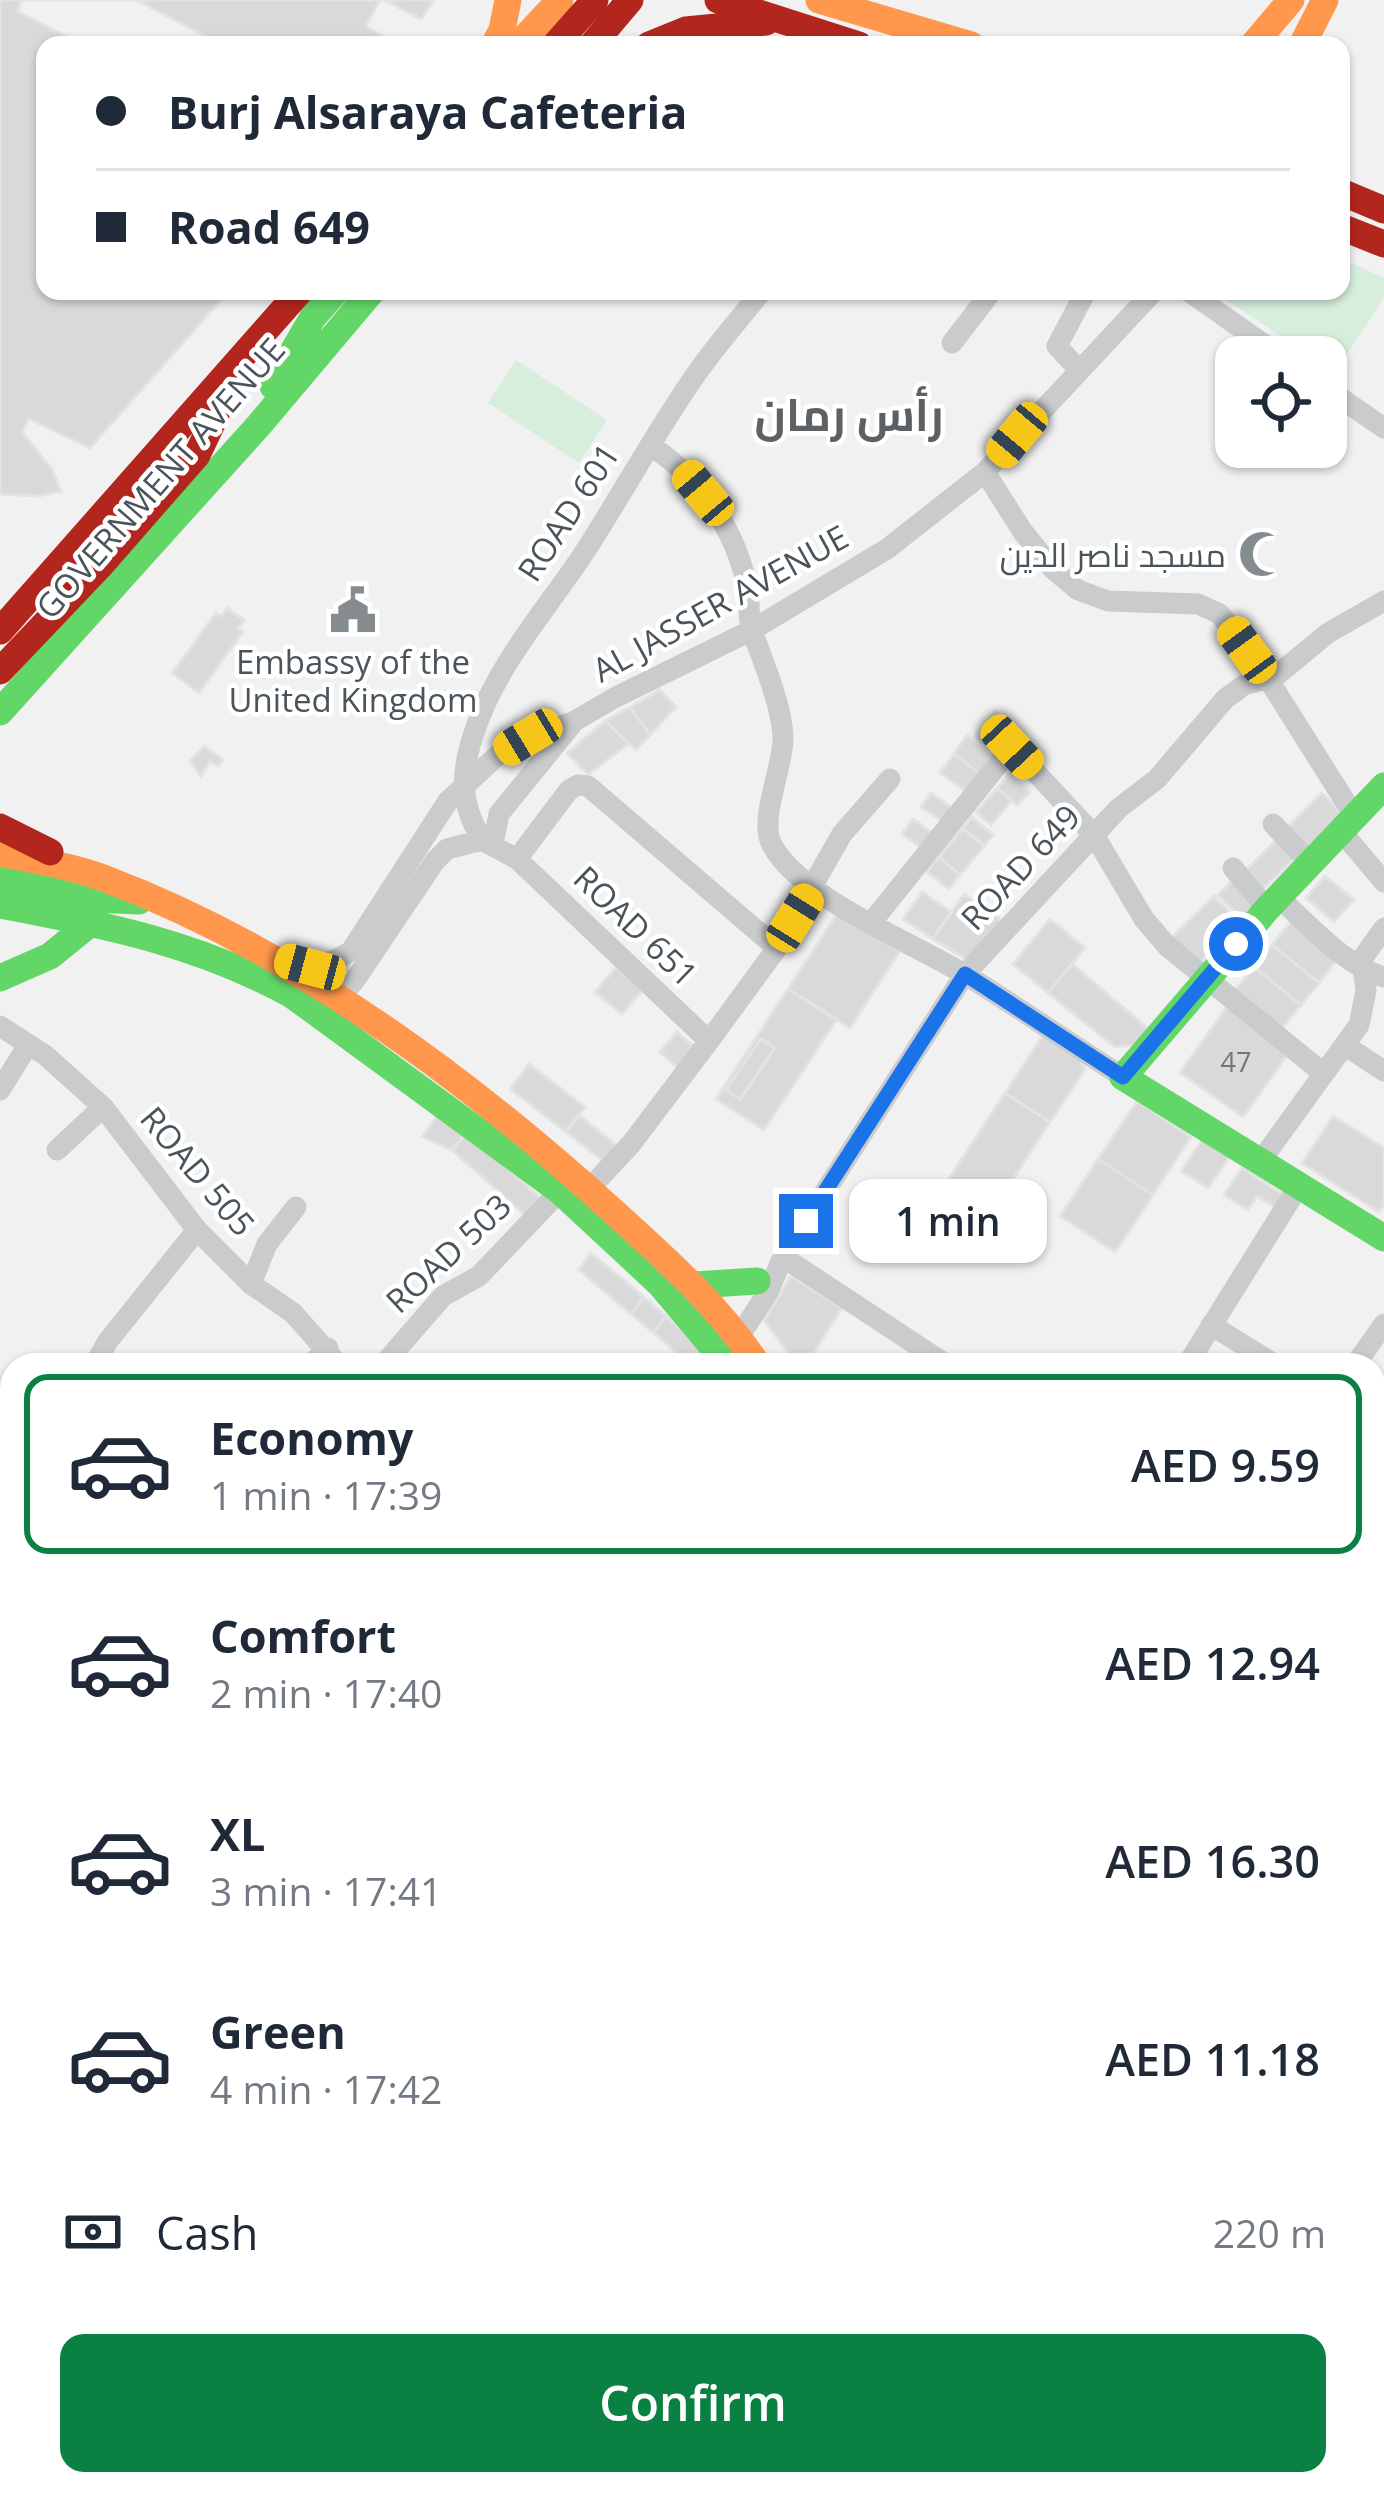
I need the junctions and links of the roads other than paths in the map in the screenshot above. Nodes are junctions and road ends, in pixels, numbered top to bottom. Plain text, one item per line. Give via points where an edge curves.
1 (508, 0) edge
2 (560, 0) edge
3 (595, 0) edge
4 (630, 0) edge
5 (718, 0) edge
6 (819, 0) edge
7 (875, 0) edge
8 (1292, 0) edge
9 (1325, 0) edge
10 (778, 21) junction
11 (499, 36) edge
12 (526, 36) edge
13 (563, 36) edge
14 (600, 36) edge
15 (671, 36) edge
16 (829, 36) edge
17 (944, 36) edge
18 (955, 36) edge
19 (1261, 36) edge
20 (1276, 36) edge
21 (1307, 36) edge
22 (1350, 179) edge
23 (1376, 207) edge
24 (1350, 231) edge
25 (1384, 244) edge
26 (292, 300) edge
27 (328, 300) edge
28 (364, 300) edge
29 (755, 300) edge
30 (985, 300) edge
31 (1082, 300) edge
32 (1145, 300) edge
33 (1201, 300) edge
34 (1252, 336) edge
35 (952, 343) dead end
36 (1079, 370) junction
37 (225, 375) junction
38 (1347, 402) edge
39 (259, 425) junction
40 (1384, 428) edge
41 (651, 446) junction
42 (985, 472) junction
43 (49, 575) junction
44 (1384, 601) edge
45 (0, 613) edge
46 (752, 630) junction
47 (0, 631) edge
48 (0, 671) edge
49 (1268, 679) junction
50 (0, 712) edge
51 (573, 722) junction
52 (890, 779) dead end
53 (1384, 786) edge
54 (463, 787) junction
55 (1274, 824) dead end
56 (1347, 824) junction
57 (0, 827) edge
58 (1094, 836) junction
59 (487, 842) junction
60 (0, 853) edge
61 (517, 859) junction
62 (1310, 863) junction
63 (1234, 868) dead end
64 (0, 878) edge
65 (104, 878) junction
66 (1384, 882) edge
67 (814, 887) junction
68 (151, 901) junction
69 (1272, 903) junction
70 (0, 905) edge
71 (92, 922) junction
72 (871, 923) junction
73 (1384, 928) edge
74 (777, 948) junction
75 (278, 958) junction
76 (0, 962) edge
77 (1361, 967) junction
78 (965, 974) junction
79 (1384, 976) edge
80 (0, 978) edge
81 (1205, 980) junction
82 (292, 995) junction
83 (340, 997) junction
84 (0, 1025) edge
85 (709, 1041) junction
86 (28, 1045) junction
87 (1346, 1046) junction
88 (1384, 1071) edge
89 (1324, 1073) junction
90 (1123, 1077) junction
91 (0, 1090) edge
92 (103, 1107) junction
93 (57, 1150) dead end
94 (1260, 1162) junction
95 (1300, 1184) junction
96 (575, 1190) junction
97 (296, 1208) dead end
98 (197, 1230) junction
99 (1384, 1238) edge
100 (783, 1257) junction
101 (757, 1281) junction
102 (251, 1284) junction
103 (695, 1286) junction
104 (1384, 1324) edge
105 (1211, 1325) junction
106 (726, 1349) edge
107 (101, 1353) edge
108 (329, 1353) edge
109 (393, 1353) edge
110 (929, 1353) edge
111 (1194, 1353) edge
112 (1256, 1353) edge
113 (1363, 1353) edge

1 - 11 main road
2 - 12 main road
3 - 13 main road
4 - 14 main road
5 - 10 main road
6 - 17 main road
7 - 18 main road
8 - 19 main road
8 - 20 main road
9 - 21 main road
10 - 15 main road
10 - 16 main road
22 - 23 main road
24 - 25 main road
26 - 37 main road, GOVERNMENT AVENUE
27 - 39 main road via 278,372
28 - 39 main road, GOVERNMENT AVENUE
29 - 41 street, ROAD 601
30 - 35 street
31 - 36 street via 1057,346
32 - 36 street, AL JASSER AVENUE
33 - 34 street
36 - 42 street, AL JASSER AVENUE
37 - 43 main road, GOVERNMENT AVENUE
37 - 48 main road via 197,455
38 - 40 street
39 - 50 main road, GOVERNMENT AVENUE
41 - 46 street via 678,464 723,521 748,589
41 - 54 street, ROAD 601 via 489,698
42 - 46 street, AL JASSER AVENUE via 887,549
42 - 49 street via 1023,532 1078,590 1108,601 1214,609
43 - 45 main road
43 - 47 main road, GOVERNMENT AVENUE
44 - 49 street, ROAD 649
46 - 51 street, AL JASSER AVENUE
46 - 67 street via 784,736 769,840
49 - 56 street
49 - 58 street, ROAD 649 via 1233,692
51 - 54 street via 497,755
51 - 59 street via 499,814
52 - 67 street, ROAD 651 via 842,834
53 - 56 main road
54 - 59 street via 467,815
54 - 75 street via 351,951 310,967
55 - 62 street
56 - 62 main road
56 - 66 street
57 - 65 main road
58 - 72 street via 1012,747
58 - 78 street, ROAD 649
58 - 81 street via 1155,933
59 - 61 street, ROAD 651
59 - 83 street via 447,849 435,861
60 - 65 main road
61 - 74 street via 569,790 588,786
61 - 85 street, ROAD 651
62 - 69 main road
63 - 69 street
64 - 68 main road via 93,899
65 - 68 main road
67 - 72 street
67 - 74 street, ROAD 651
68 - 75 main road
69 - 77 street
69 - 81 main road
70 - 71 main road
71 - 76 main road
71 - 80 main road via 49,958
71 - 82 main road via 152,934
72 - 78 street
73 - 77 street
74 - 85 street, ROAD 651
75 - 83 main road
77 - 79 street
77 - 87 street via 1365,1002
78 - 90 street
78 - 100 street, ROAD 649
81 - 89 street
81 - 90 main road
82 - 83 street via 317,1004
82 - 96 main road
83 - 96 main road via 548,1152
84 - 86 street, ROAD 505
85 - 96 street, ROAD 651 via 631,1144
86 - 91 street
86 - 92 street, ROAD 505
87 - 88 street
87 - 89 street
89 - 94 street
90 - 94 main road
92 - 93 street
92 - 98 street, ROAD 505
94 - 95 main road
95 - 99 main road
95 - 105 street
96 - 103 main road
96 - 106 main road
96 - 109 street, ROAD 503 via 479,1276 443,1296
97 - 102 street via 267,1244
98 - 102 street, ROAD 505
98 - 107 street
100 - 101 street, ROAD 649
100 - 106 street, ROAD 649
100 - 110 street
101 - 103 main road
101 - 106 street, ROAD 649
102 - 108 street, ROAD 505 via 293,1312
103 - 106 main road
104 - 113 street
105 - 111 street
105 - 112 street

